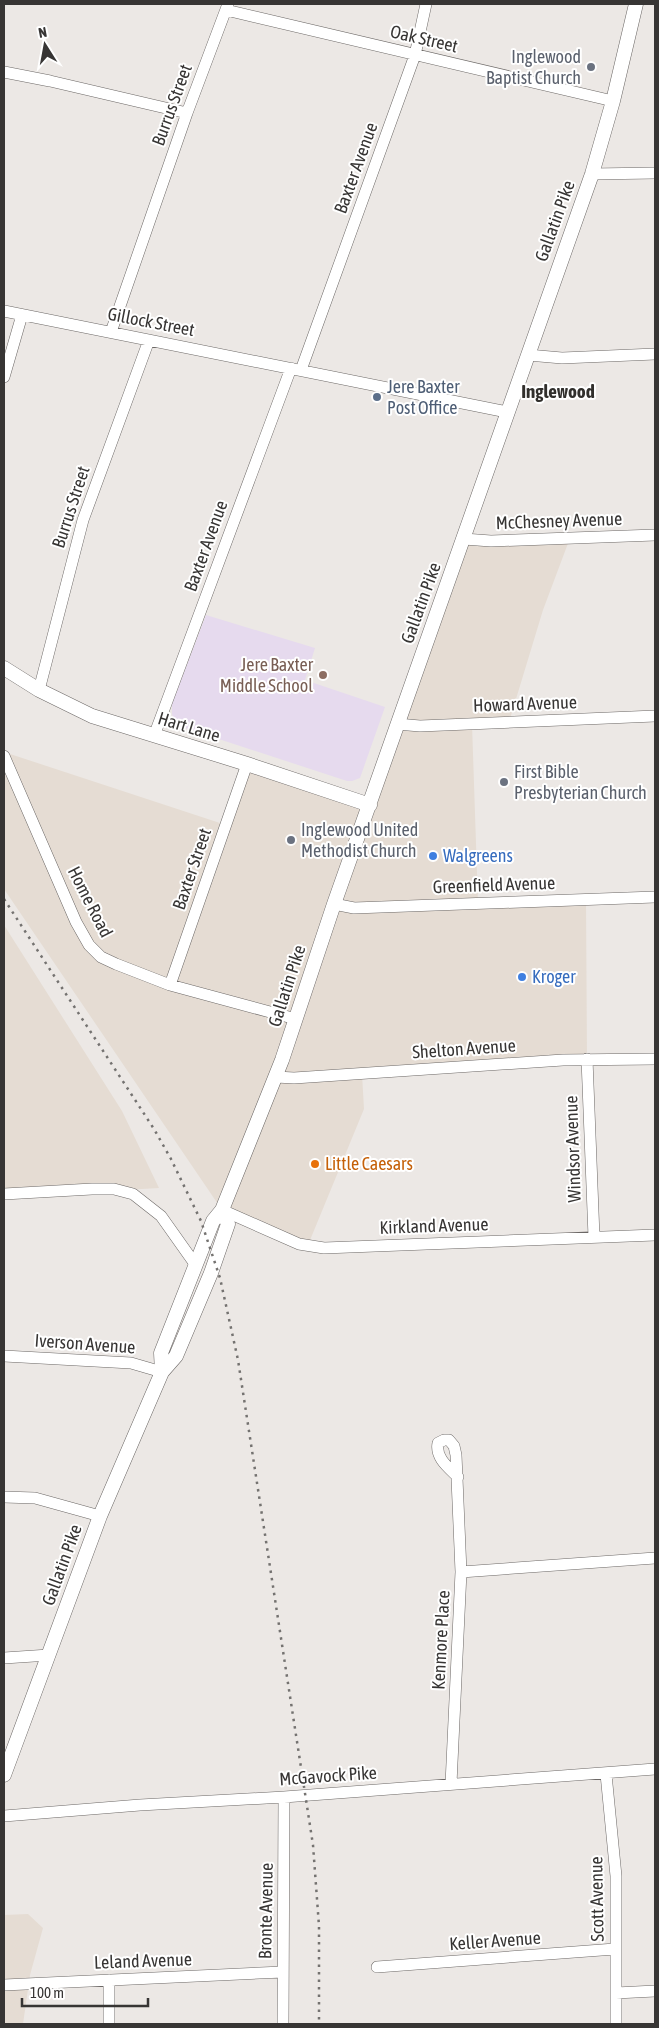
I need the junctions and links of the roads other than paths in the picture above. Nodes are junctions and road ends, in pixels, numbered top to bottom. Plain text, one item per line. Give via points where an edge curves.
1 (426, 4) edge
2 (636, 4) edge
3 (227, 7) edge
4 (415, 55) junction
5 (4, 72) edge
6 (613, 102) junction
7 (187, 114) junction
8 (655, 173) edge
9 (592, 174) junction
10 (4, 311) edge
11 (22, 314) junction
12 (111, 332) junction
13 (149, 340) junction
14 (655, 354) edge
15 (528, 355) junction
16 (296, 369) junction
17 (4, 377) edge
18 (507, 412) junction
19 (655, 535) edge
20 (464, 539) junction
21 (4, 668) edge
22 (39, 690) junction
23 (655, 716) edge
24 (397, 724) junction
25 (154, 736) junction
26 (4, 756) edge
27 (247, 764) junction
28 (370, 805) junction
29 (655, 897) edge
30 (334, 904) junction
31 (170, 985) junction
32 (296, 1019) junction
33 (655, 1058) edge
34 (587, 1059) junction
35 (276, 1078) junction
36 (4, 1194) edge
37 (222, 1210) junction
38 (655, 1235) edge
39 (594, 1237) junction
40 (195, 1264) junction
41 (4, 1356) edge
42 (162, 1372) junction
43 (458, 1477) dead end
44 (4, 1497) edge
45 (100, 1516) junction
46 (655, 1558) edge
47 (461, 1572) junction
48 (49, 1655) junction
49 (4, 1658) edge
50 (655, 1769) edge
51 (606, 1774) junction
52 (4, 1775) edge
53 (451, 1784) junction
54 (284, 1797) junction
55 (4, 1816) edge
56 (615, 1949) junction
57 (377, 1967) dead end
58 (283, 1972) junction
59 (109, 1980) junction
60 (4, 1985) edge
61 (655, 1991) edge
62 (616, 1993) junction
63 (109, 2024) edge
64 (283, 2024) edge
65 (616, 2024) edge

1 - 4 street, Baxter Avenue
2 - 6 main road, Gallatin Pike
3 - 4 street, Oak Street
3 - 7 street, Burrus Street
4 - 6 street, Oak Street
4 - 16 street, Baxter Avenue
5 - 7 street
6 - 9 main road, Gallatin Pike
7 - 12 street, Burrus Street
8 - 9 street
9 - 15 main road, Gallatin Pike
10 - 11 street, Gillock Street
11 - 12 street, Gillock Street
11 - 17 street
12 - 13 street, Gillock Street
13 - 16 street, Gillock Street
13 - 22 street, Burrus Street via 82,520
14 - 15 street via 562,358
15 - 18 main road, Gallatin Pike
16 - 18 street, Gillock Street
16 - 25 street, Baxter Avenue
18 - 20 main road, Gallatin Pike
19 - 20 street, McChesney Avenue via 491,541
20 - 24 main road, Gallatin Pike
21 - 22 main road, Hart Lane
22 - 25 main road, Hart Lane via 92,716
23 - 24 street, Howard Avenue via 420,726
24 - 28 main road, Gallatin Pike
25 - 27 main road, Hart Lane
26 - 31 street, Home Road via 89,945 101,957
27 - 28 main road, Hart Lane
27 - 31 street, Baxter Street
28 - 30 main road, Gallatin Pike
29 - 30 street, Greenfield Avenue via 354,908
30 - 32 main road, Gallatin Pike
31 - 32 street, Home Road
32 - 35 main road, Gallatin Pike
33 - 34 street, Shelton Avenue
34 - 35 street, Shelton Avenue
34 - 39 street, Windsor Avenue
35 - 37 main road, Gallatin Pike
36 - 40 street via 92,1189 114,1189 132,1194 161,1216
37 - 39 street, Kirkland Avenue via 299,1244 324,1248
37 - 40 main road, Gallatin Pike via 213,1221
37 - 42 main road, Gallatin Pike via 228,1224 214,1264 176,1356
38 - 39 street, Kirkland Avenue
40 - 42 main road, Gallatin Pike via 161,1353
41 - 42 street, Iverson Avenue via 131,1363
42 - 45 main road, Gallatin Pike
43 - 47 street
44 - 45 street via 35,1498
45 - 48 main road, Gallatin Pike
46 - 47 street, Kenmore Place
47 - 53 street, Kenmore Place
48 - 49 street
48 - 52 main road, Gallatin Pike
50 - 51 street, McGavock Pike
51 - 53 street, McGavock Pike
51 - 56 street, Scott Avenue via 616,1876
53 - 54 street, McGavock Pike
54 - 55 street, McGavock Pike
54 - 58 street, Bronte Avenue
56 - 57 street, Keller Avenue
56 - 62 street, Scott Avenue
58 - 59 street, Leland Avenue
58 - 64 street, Bronte Avenue
59 - 60 street, Leland Avenue
59 - 63 street
61 - 62 street
62 - 65 street, Scott Avenue

